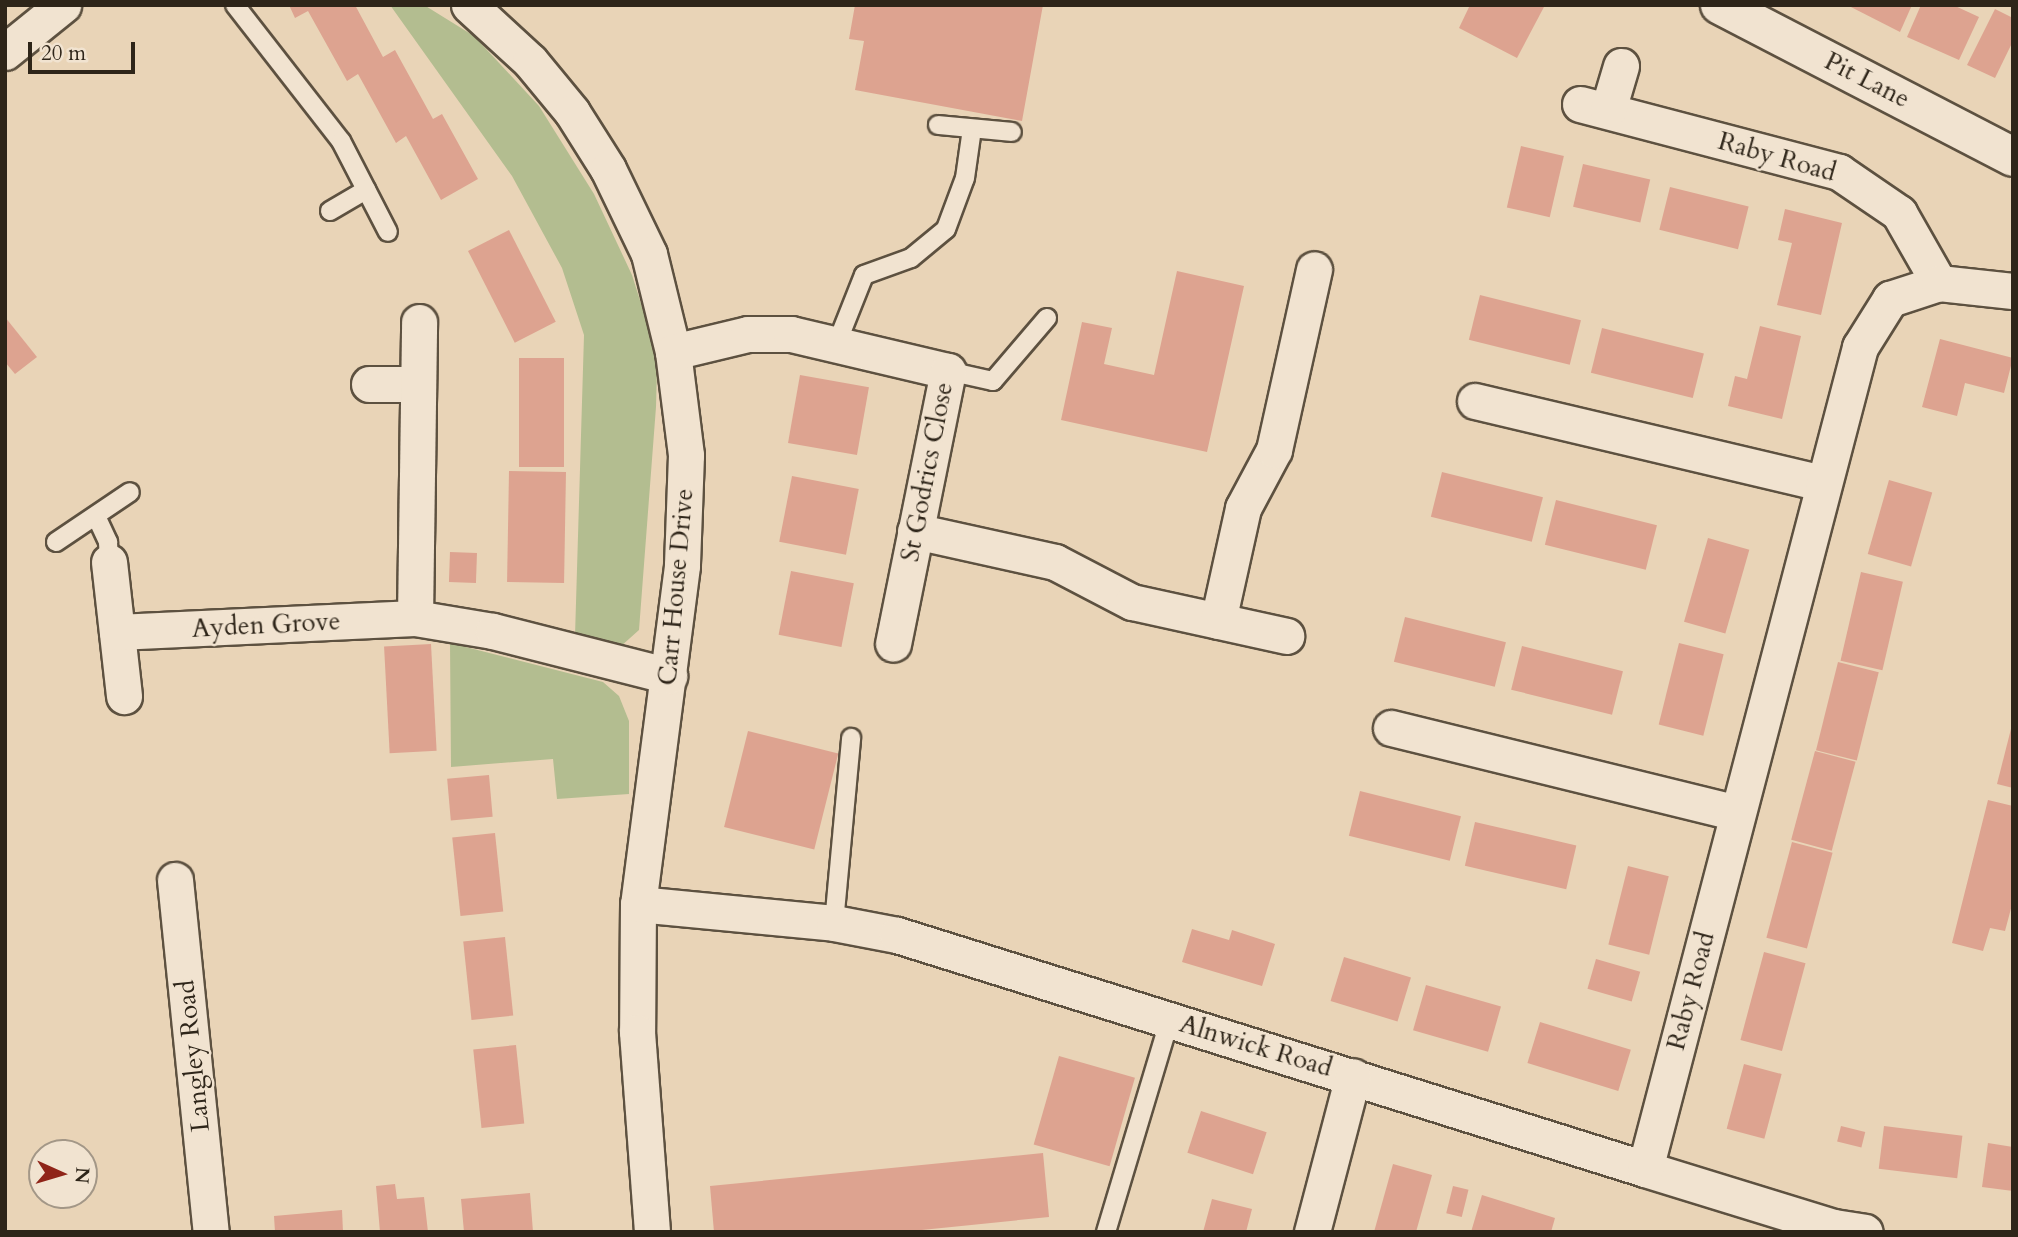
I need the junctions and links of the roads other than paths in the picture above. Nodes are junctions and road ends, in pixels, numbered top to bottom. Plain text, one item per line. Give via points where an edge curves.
1 (235, 5) edge
2 (469, 5) edge
3 (1720, 5) edge
4 (46, 11) edge
5 (499, 18) edge
6 (5, 52) edge
7 (1621, 66) dead end
8 (939, 125) dead end
9 (972, 130) junction
10 (1012, 132) dead end
11 (2012, 155) edge
12 (366, 190) junction
13 (330, 211) dead end
14 (388, 232) dead end
15 (1314, 269) dead end
16 (1939, 283) junction
17 (2013, 291) edge
18 (1047, 318) dead end
19 (419, 322) dead end
20 (837, 343) junction
21 (673, 352) junction
22 (948, 371) junction
23 (369, 384) dead end
24 (418, 384) junction
25 (1475, 401) dead end
26 (1823, 483) junction
27 (130, 492) dead end
28 (96, 516) junction
29 (915, 531) junction
30 (56, 542) dead end
31 (109, 562) joint
32 (415, 618) junction
33 (1218, 621) junction
34 (117, 632) junction
35 (1286, 636) dead end
36 (893, 643) dead end
37 (669, 676) junction
38 (124, 696) dead end
39 (1391, 728) dead end
40 (851, 737) dead end
41 (1737, 813) junction
42 (175, 880) dead end
43 (638, 904) junction
44 (834, 923) junction
45 (1171, 1019) junction
46 (1353, 1076) junction
47 (1645, 1169) junction
48 (211, 1232) edge
49 (652, 1232) edge
50 (1106, 1232) edge
51 (1312, 1232) edge
52 (1864, 1232) edge

1 - 12 lane via 341,141
2 - 5 street, Carr House Drive
3 - 11 street, Pit Lane
4 - 6 street
5 - 21 street, Carr House Drive via 572,112 608,169 649,254
7 - 16 street, Raby Road via 1594,107 1839,172 1899,213
8 - 9 lane
9 - 10 lane
9 - 20 lane via 965,178 946,229 911,258 864,275
12 - 13 lane
12 - 14 lane
15 - 33 street via 1274,450 1243,508
16 - 17 street, Raby Road
16 - 26 street, Raby Road via 1890,299 1860,347
18 - 22 lane via 993,380
19 - 24 street
20 - 21 street, St Godrics Close via 791,334 748,334
20 - 22 street, St Godrics Close
21 - 37 street, Carr House Drive via 686,455 682,566
22 - 29 street, St Godrics Close
23 - 24 street
24 - 32 street
25 - 26 street
26 - 41 street, Raby Road
27 - 28 lane
28 - 30 lane
28 - 31 lane via 108,542
29 - 33 street via 1055,562 1132,602
29 - 36 street, St Godrics Close
31 - 34 street
32 - 34 street, Ayden Grove
32 - 37 street, Ayden Grove via 493,631
33 - 35 street
34 - 38 street
37 - 43 street, Carr House Drive
39 - 41 street
40 - 44 lane
41 - 47 street, Raby Road
42 - 48 street, Langley Road
43 - 44 street, Alnwick Road
43 - 49 street, Carr House Drive via 637,1032
44 - 45 street, Alnwick Road via 897,935
45 - 46 street, Alnwick Road
45 - 50 lane
46 - 47 street, Alnwick Road
46 - 51 street
47 - 52 street, Alnwick Road

